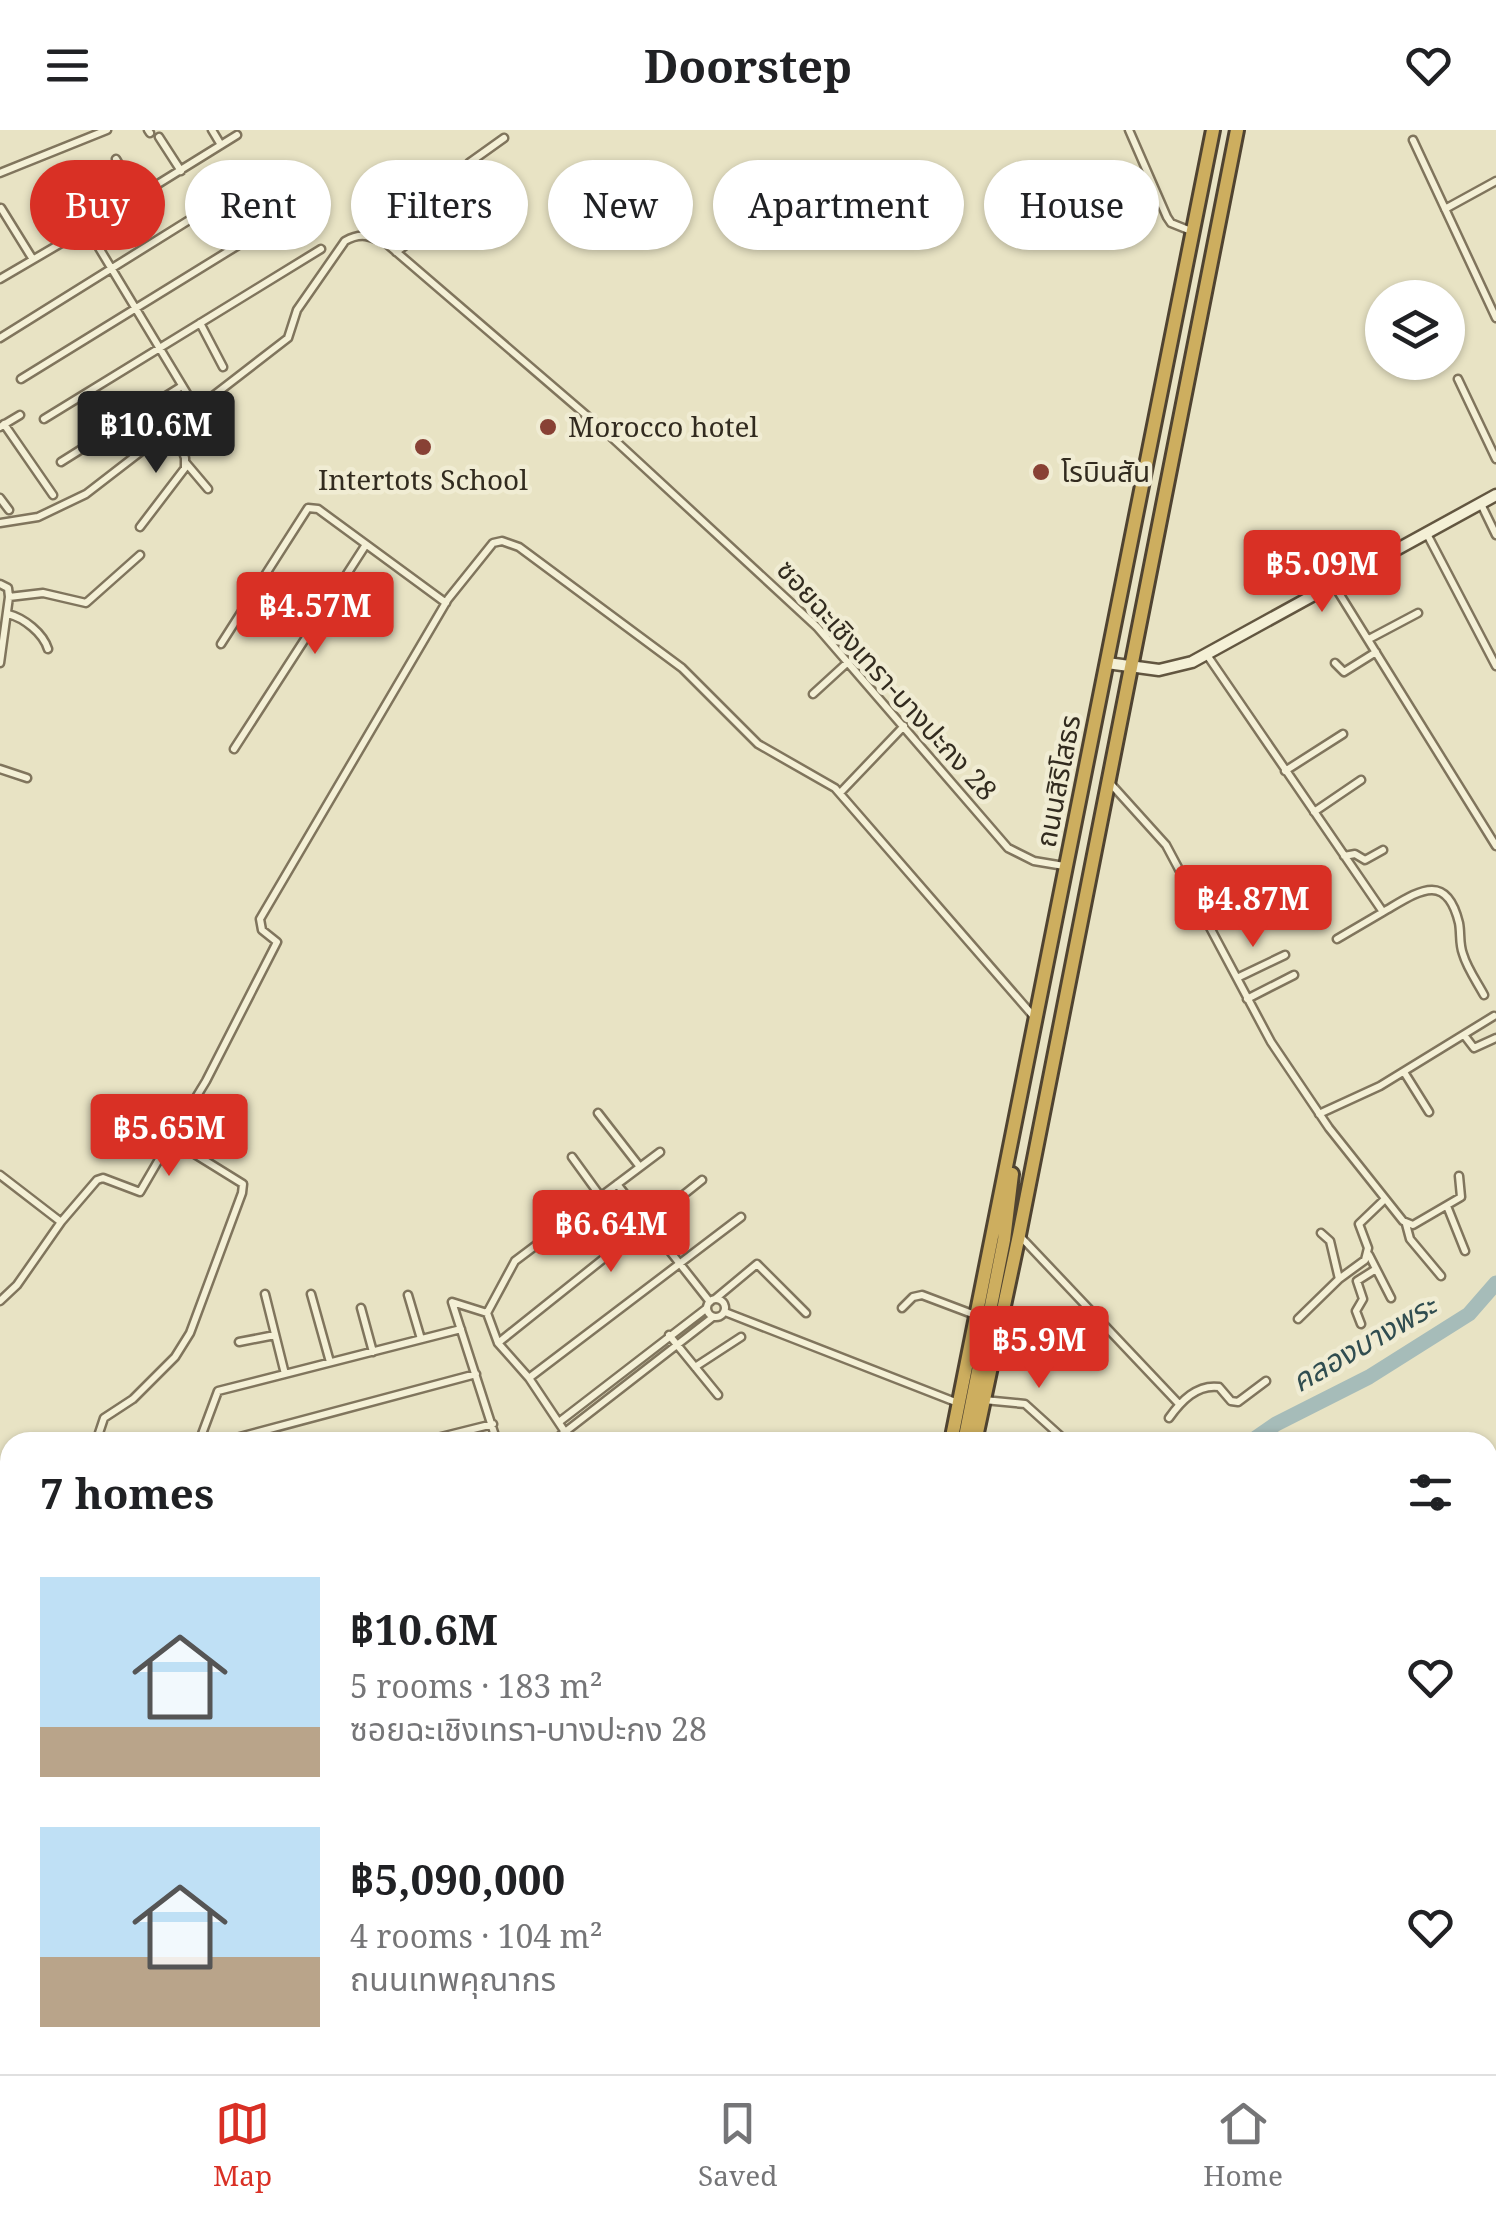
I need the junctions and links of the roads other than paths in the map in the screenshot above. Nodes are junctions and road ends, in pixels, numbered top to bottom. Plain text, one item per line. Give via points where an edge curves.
1 (106, 130) edge
2 (212, 130) edge
3 (1129, 130) edge
4 (1213, 130) edge
5 (1236, 130) edge
6 (237, 136) dead end
7 (160, 137) dead end
8 (504, 138) dead end
9 (1412, 140) dead end
10 (221, 145) junction
11 (181, 171) junction
12 (0, 174) edge
13 (165, 181) edge
14 (1496, 182) edge
15 (1, 208) edge
16 (1445, 209) junction
17 (9, 221) junction
18 (185, 223) edge
19 (0, 226) edge
20 (1193, 232) junction
21 (47, 250) edge
22 (100, 250) edge
23 (231, 250) edge
24 (319, 250) edge
25 (396, 252) junction
26 (32, 259) junction
27 (112, 269) junction
28 (0, 279) edge
29 (136, 309) junction
30 (1496, 318) edge
31 (200, 323) junction
32 (0, 338) edge
33 (160, 348) junction
34 (223, 367) dead end
35 (21, 379) dead end
36 (1458, 380) edge
37 (182, 386) junction
38 (197, 410) junction
39 (20, 415) dead end
40 (44, 419) dead end
41 (2, 425) edge
42 (174, 426) junction
43 (1496, 458) edge
44 (61, 462) dead end
45 (186, 463) junction
46 (208, 488) dead end
47 (53, 495) dead end
48 (1496, 495) edge
49 (0, 498) edge
50 (1480, 503) junction
51 (9, 510) dead end
52 (0, 523) edge
53 (140, 527) dead end
54 (1426, 533) junction
55 (1496, 535) edge
56 (365, 546) junction
57 (140, 554) dead end
58 (0, 584) edge
59 (1334, 585) junction
60 (9, 597) junction
61 (446, 603) junction
62 (1418, 613) dead end
63 (8, 614) junction
64 (1369, 639) junction
65 (1496, 643) edge
66 (220, 644) dead end
67 (1486, 647) junction
68 (48, 649) dead end
69 (1376, 652) junction
70 (1207, 655) junction
71 (848, 662) junction
72 (0, 663) edge
73 (1107, 663) junction
74 (1336, 663) dead end
75 (1496, 666) edge
76 (1131, 668) junction
77 (813, 694) dead end
78 (904, 726) junction
79 (1344, 734) dead end
80 (234, 749) dead end
81 (0, 769) edge
82 (1286, 771) junction
83 (27, 778) dead end
84 (1361, 780) dead end
85 (1109, 782) junction
86 (840, 793) junction
87 (1314, 812) junction
88 (1496, 846) edge
89 (1383, 850) dead end
90 (1344, 856) junction
91 (1066, 866) junction
92 (1263, 888) dead end
93 (1383, 912) junction
94 (1205, 915) junction
95 (1337, 939) dead end
96 (1285, 955) dead end
97 (1294, 975) dead end
98 (1237, 978) junction
99 (1484, 995) dead end
100 (1247, 998) junction
101 (1494, 1016) edge
102 (1035, 1019) junction
103 (1464, 1035) junction
104 (1496, 1038) edge
105 (1404, 1072) junction
106 (1018, 1112) junction
107 (1429, 1112) dead end
108 (598, 1114) dead end
109 (1319, 1114) junction
110 (172, 1137) junction
111 (660, 1152) dead end
112 (572, 1157) dead end
113 (640, 1168) junction
114 (0, 1175) edge
115 (1459, 1176) dead end
116 (702, 1180) dead end
117 (617, 1184) junction
118 (601, 1197) junction
119 (1385, 1198) junction
120 (545, 1201) dead end
121 (1446, 1206) junction
122 (741, 1217) dead end
123 (61, 1222) junction
124 (647, 1222) junction
125 (1406, 1223) junction
126 (562, 1226) junction
127 (1321, 1234) dead end
128 (1019, 1235) junction
129 (1464, 1251) dead end
130 (1368, 1253) junction
131 (680, 1263) junction
132 (1376, 1269) junction
133 (1441, 1276) dead end
134 (1339, 1279) junction
135 (265, 1294) dead end
136 (311, 1294) dead end
137 (408, 1295) dead end
138 (1391, 1298) dead end
139 (0, 1301) edge
140 (711, 1303) junction
141 (360, 1308) dead end
142 (902, 1308) dead end
143 (725, 1312) junction
144 (806, 1312) dead end
145 (487, 1313) junction
146 (976, 1315) junction
147 (714, 1317) junction
148 (1298, 1319) dead end
149 (1361, 1324) dead end
150 (461, 1329) junction
151 (275, 1335) junction
152 (669, 1335) junction
153 (741, 1337) dead end
154 (422, 1339) junction
155 (238, 1342) dead end
156 (498, 1343) junction
157 (676, 1344) junction
158 (373, 1352) junction
159 (330, 1362) junction
160 (695, 1367) junction
161 (285, 1374) junction
162 (476, 1374) junction
163 (529, 1378) junction
164 (1266, 1381) dead end
165 (718, 1395) dead end
166 (984, 1400) junction
167 (959, 1404) junction
168 (1179, 1404) junction
169 (1169, 1418) dead end
170 (559, 1422) junction
171 (493, 1424) junction
172 (99, 1432) edge
173 (203, 1432) edge
174 (258, 1432) edge
175 (461, 1432) edge
176 (495, 1432) edge
177 (565, 1432) joint
178 (953, 1432) edge
179 (966, 1432) edge
180 (977, 1432) edge
181 (1055, 1432) edge

1 - 12 street
2 - 10 street
3 - 20 street via 1167,217
4 - 20 highway, ถนนสิริโสธร
5 - 76 highway, ถนนสิริโสธร
6 - 10 street
7 - 11 street
8 - 25 street via 469,163 470,186 461,202
9 - 16 street
10 - 11 street
11 - 13 street
14 - 16 street
15 - 17 street
16 - 30 street
17 - 19 street
17 - 26 street
18 - 27 street
20 - 73 highway, ถนนสิริโสธร
21 - 26 street
22 - 27 street
23 - 29 street
24 - 31 street
25 - 38 street, ซอยฉะเชิงเทรา-บางปะกง 28 via 371,236 345,241 297,310 288,338
25 - 71 street, ซอยฉะเชิงเทรา-บางปะกง 28 via 708,523
26 - 28 street
27 - 29 street
27 - 32 street
29 - 33 street
29 - 35 street
31 - 33 street
31 - 34 street
33 - 37 street
33 - 40 street
36 - 43 street
37 - 38 street
37 - 44 street
38 - 42 street, ซอยฉะเชิงเทรา-บางปะกง 28
39 - 41 street
41 - 47 street
42 - 45 street
42 - 52 street, ซอยฉะเชิงเทรา-บางปะกง 28 via 86,494 38,517
45 - 46 street
45 - 53 street
48 - 50 main road
49 - 51 street
50 - 54 main road
50 - 55 street
54 - 59 main road
54 - 67 street
56 - 61 street
56 - 66 street via 308,508
56 - 80 street
57 - 60 street via 86,603 44,592
58 - 60 street
59 - 64 street
59 - 70 main road
60 - 63 street
61 - 86 street via 492,543 519,548 682,668 758,744
61 - 110 street via 260,919 277,942
62 - 64 street
63 - 68 street via 22,618
63 - 72 street
64 - 69 street
65 - 67 street
67 - 75 street
69 - 74 street via 1344,672
69 - 88 street
70 - 76 main road via 1174,668
70 - 82 street
71 - 77 street
71 - 78 street, ซอยฉะเชิงเทรา-บางปะกง 28
73 - 76 main road
73 - 91 highway, ถนนสิริโสธร
76 - 85 highway, ถนนสิริโสธร
78 - 86 street
78 - 91 street, ซอยฉะเชิงเทรา-บางปะกง 28 via 1008,848
79 - 82 street
81 - 83 street
82 - 87 street
84 - 87 street
85 - 94 street via 1166,845
85 - 128 highway, ถนนสิริโสธร
86 - 102 street
87 - 90 street
89 - 90 street via 1365,860
90 - 93 street
91 - 102 highway, ถนนสิริโสธร
92 - 94 street
93 - 95 street
93 - 99 street via 1419,891 1443,892 1456,910 1463,954
94 - 98 street
96 - 98 street
97 - 100 street
98 - 100 street
100 - 109 street
101 - 103 street
102 - 106 highway, ถนนสิริโสธร
103 - 104 street via 1474,1048
103 - 105 street
105 - 107 street
105 - 109 street
106 - 146 highway, ถนนสิริโสธร
106 - 179 highway via 1004,1240
108 - 113 street
109 - 119 street
110 - 123 street via 140,1192 97,1180
110 - 172 street via 242,1184 242,1193 190,1333 175,1358 104,1418
111 - 113 street
112 - 118 street
113 - 117 street
114 - 123 street
115 - 121 street via 1463,1193
116 - 124 street
117 - 118 street
117 - 124 street
118 - 126 street
119 - 125 street
119 - 130 street via 1359,1224
120 - 126 street
121 - 125 street
121 - 129 street
122 - 131 street
123 - 139 street
124 - 131 street
124 - 156 street
125 - 133 street via 1410,1239
126 - 145 street via 515,1262
127 - 134 street via 1330,1242
128 - 166 highway, ถนนสิริโสธร
128 - 168 street
130 - 132 street
130 - 134 street
131 - 140 street
131 - 163 street
132 - 138 street
132 - 149 street via 1357,1282
134 - 148 street
135 - 151 street
136 - 159 street
137 - 154 street
140 - 143 street via 724,1303
140 - 144 street via 757,1264
140 - 147 street
140 - 152 street
141 - 158 street
142 - 146 street via 922,1295
143 - 147 street
143 - 167 street
145 - 150 street via 452,1302
145 - 156 street
146 - 167 highway, ถนนสิริโสธร
147 - 157 street
150 - 154 street
150 - 162 street
151 - 155 street
151 - 161 street
152 - 157 street
152 - 170 street
153 - 160 street
154 - 158 street
156 - 163 street
157 - 160 street
157 - 177 street
158 - 159 street
159 - 161 street
160 - 165 street
161 - 173 street via 218,1391
162 - 171 street
162 - 174 street
163 - 170 street
164 - 168 street via 1238,1402 1214,1385
166 - 180 highway, ถนนสิริโสธร
166 - 181 street via 1025,1404
167 - 178 highway, ถนนสิริโสธร
168 - 169 street
170 - 177 street
171 - 175 street
171 - 176 street

